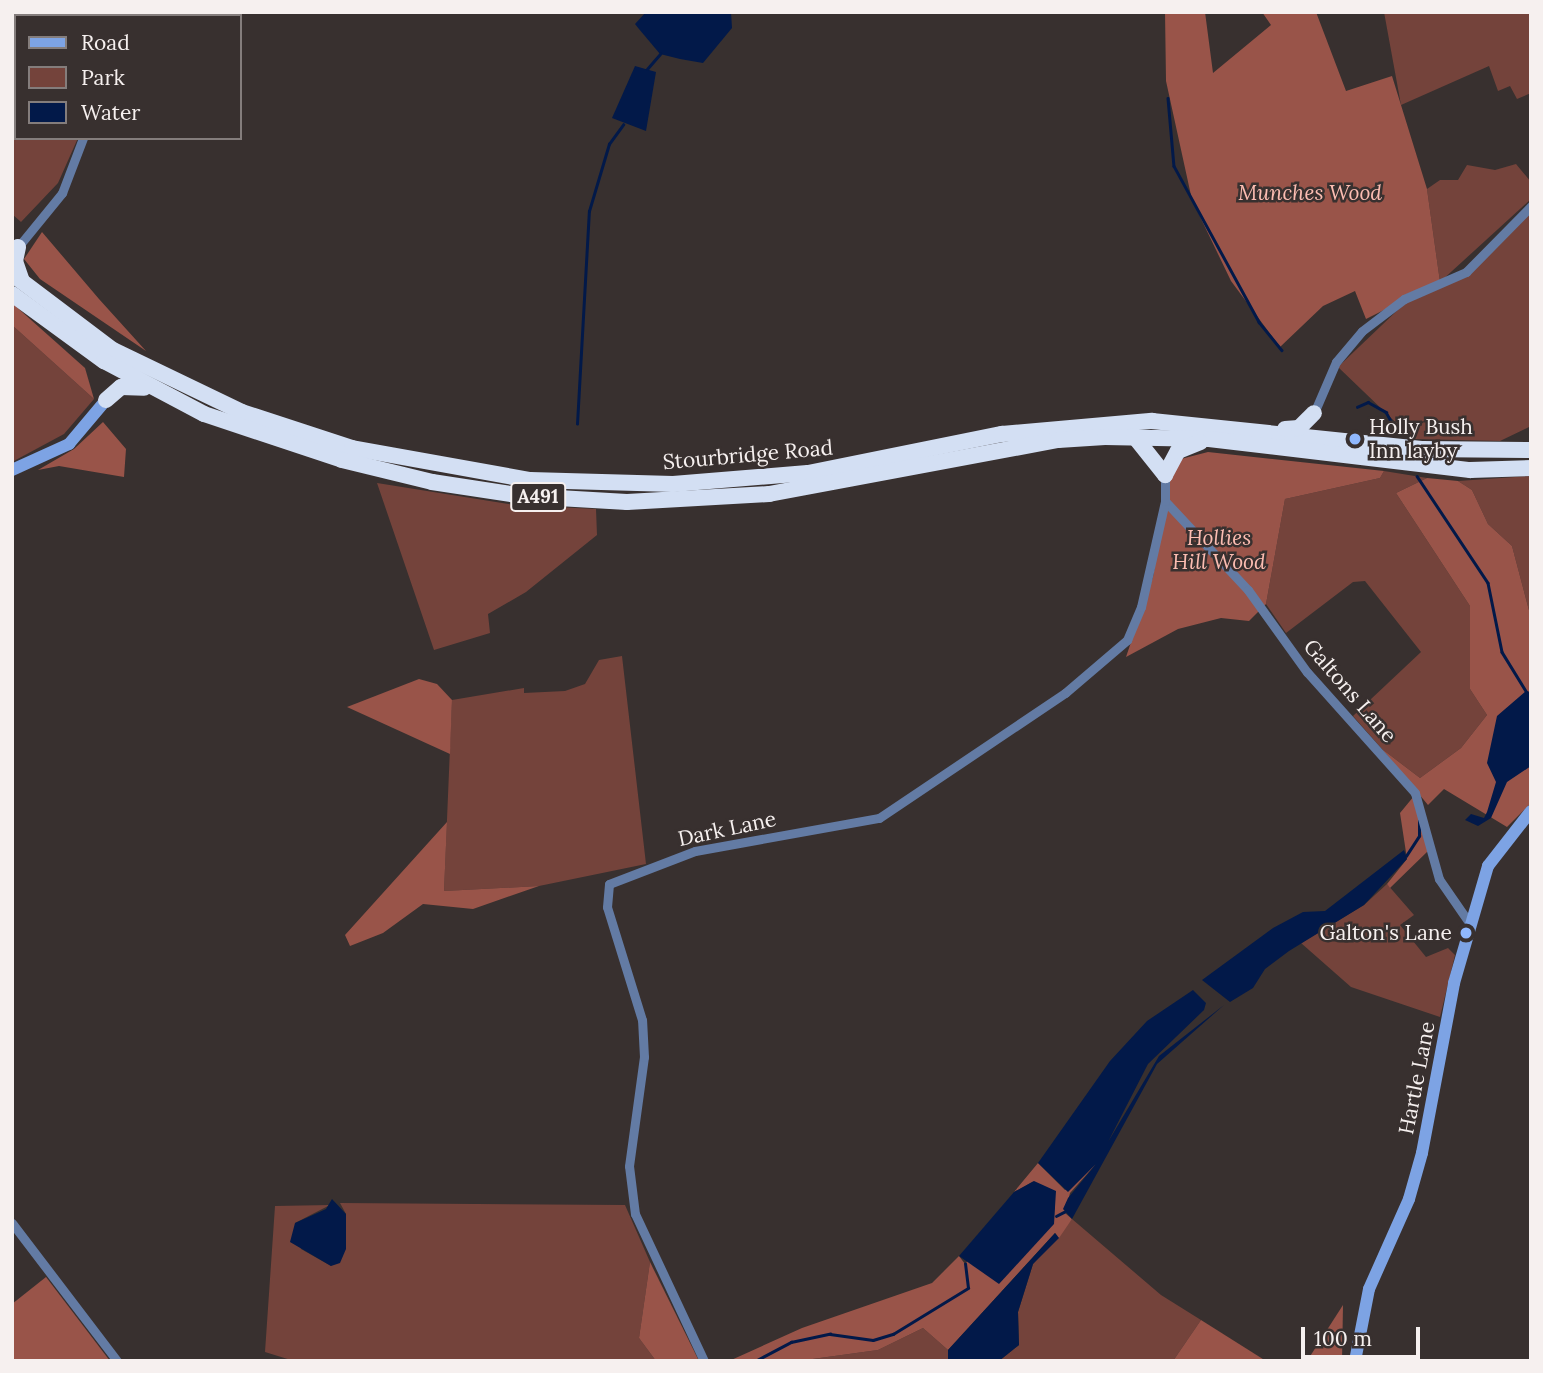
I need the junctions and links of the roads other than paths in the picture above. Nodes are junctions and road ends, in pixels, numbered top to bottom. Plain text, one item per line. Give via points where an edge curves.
1 (82, 140) edge
2 (1531, 206) edge
3 (15, 247) edge
4 (16, 284) edge
5 (104, 360) junction
6 (153, 389) junction
7 (106, 400) junction
8 (1314, 413) junction
9 (1272, 432) junction
10 (1134, 436) junction
11 (1209, 439) junction
12 (1331, 441) junction
13 (1531, 450) edge
14 (1531, 468) edge
15 (12, 470) edge
16 (1165, 475) junction
17 (1165, 501) junction
18 (1531, 811) edge
19 (1469, 924) junction
20 (12, 1223) edge
21 (117, 1361) edge
22 (704, 1361) edge
23 (1355, 1361) edge

1 - 3 street via 62,193
2 - 8 street via 1466,272 1404,299 1362,331 1336,362
3 - 4 highway
4 - 5 highway, Stourbridge Road / A491
4 - 9 highway, Stourbridge Road / A491 via 113,350 242,412 362,450 530,480 673,484 808,473 1002,434 1095,423 1182,421
5 - 6 highway, Stourbridge Road / A491
5 - 7 highway via 111,383
6 - 7 highway via 121,387
6 - 10 highway, Stourbridge Road / A491 via 204,414 342,460 432,482 596,501 769,494 1058,440
7 - 15 main road via 69,444
8 - 9 highway via 1299,428
8 - 12 highway
9 - 12 highway, Stourbridge Road / A491
10 - 11 highway, Stourbridge Road / A491
10 - 16 highway
11 - 14 highway, Stourbridge Road / A491 via 1377,462
11 - 16 highway via 1178,451
12 - 13 highway, Stourbridge Road / A491
16 - 17 street, Dark Lane
17 - 19 street, Galtons Lane via 1248,590 1307,672 1416,793 1438,880
17 - 22 street, Dark Lane via 1140,607 1127,640 1065,693 878,818 695,851 609,884 607,907 642,1020 644,1057 629,1166 635,1214
18 - 19 main road, Hartle Lane via 1488,866
19 - 23 main road, Hartle Lane via 1422,1153 1409,1199 1369,1289
20 - 21 street

